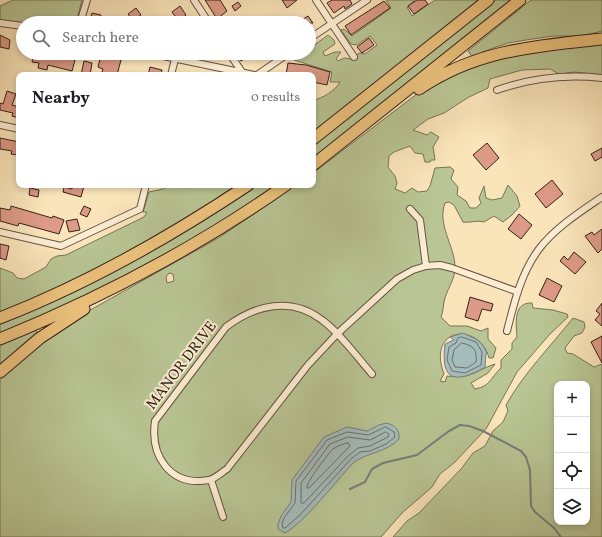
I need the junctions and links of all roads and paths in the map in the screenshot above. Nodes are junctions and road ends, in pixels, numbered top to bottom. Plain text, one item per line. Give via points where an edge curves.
1 (87, 0) edge
2 (194, 0) edge
3 (316, 0) edge
4 (367, 0) edge
5 (488, 0) edge
6 (520, 0) edge
7 (82, 16) edge
8 (204, 16) edge
9 (0, 23) edge
10 (332, 24) junction
11 (16, 25) edge
12 (316, 34) edge
13 (602, 39) edge
14 (354, 57) dead end
15 (175, 60) edge
16 (180, 60) edge
17 (234, 60) edge
18 (279, 60) edge
19 (172, 72) edge
20 (242, 72) joint
21 (261, 72) edge
22 (602, 78) edge
23 (497, 90) dead end
24 (0, 124) edge
25 (367, 124) junction
26 (16, 128) edge
27 (316, 136) edge
28 (316, 164) edge
29 (145, 188) edge
30 (243, 188) edge
31 (281, 188) edge
32 (602, 197) edge
33 (410, 209) dead end
34 (0, 232) edge
35 (426, 266) junction
36 (110, 292) junction
37 (518, 292) junction
38 (0, 318) edge
39 (508, 331) dead end
40 (337, 334) junction
41 (0, 339) edge
42 (0, 372) edge
43 (372, 374) dead end
44 (211, 480) junction
45 (222, 517) dead end

1 - 7 street
2 - 8 street
3 - 10 street
4 - 10 street
5 - 27 highway
6 - 25 highway
9 - 11 street
10 - 12 street
10 - 14 street
13 - 25 highway via 526,47 483,57 432,80
15 - 19 street
16 - 20 street
17 - 20 street
18 - 21 street
22 - 23 street via 542,78
24 - 26 street
25 - 28 highway
29 - 34 street via 140,209 61,246
30 - 38 highway via 130,257
31 - 36 highway via 197,244
32 - 37 street via 557,230 538,249
33 - 35 street via 420,220
35 - 37 street via 452,268
35 - 40 street via 397,279
36 - 41 highway
36 - 42 highway via 40,338
37 - 39 street
40 - 43 street, MANOR DRIVE
40 - 44 street via 308,365 227,469
40 - 44 street, MANOR DRIVE via 313,314 292,306 256,309 226,327 155,421 153,436 157,453 166,468 179,476
44 - 45 street

